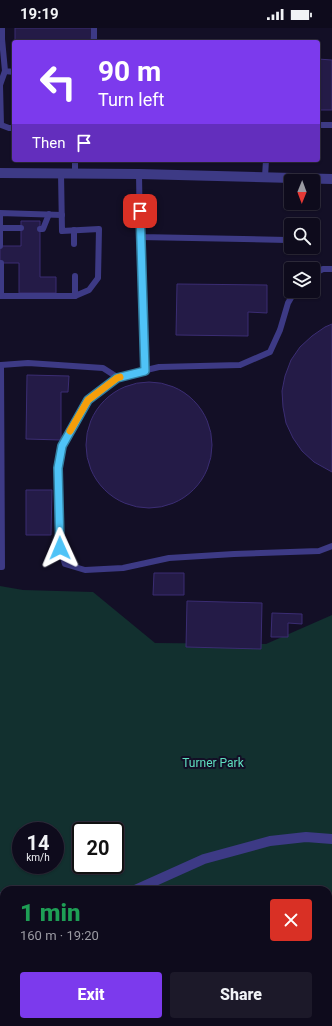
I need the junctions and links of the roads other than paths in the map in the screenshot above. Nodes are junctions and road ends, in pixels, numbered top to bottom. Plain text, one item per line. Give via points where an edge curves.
1 (2, 28) edge
2 (94, 28) edge
3 (1, 39) edge
4 (94, 40) edge
5 (5, 71) junction
6 (12, 72) edge
7 (320, 125) edge
8 (332, 125) edge
9 (12, 128) edge
10 (75, 162) edge
11 (266, 162) edge
12 (0, 173) edge
13 (61, 173) junction
14 (75, 173) junction
15 (139, 174) junction
16 (265, 176) junction
17 (332, 179) edge
18 (49, 214) junction
19 (62, 214) junction
20 (0, 228) edge
21 (21, 228) dead end
22 (40, 229) dead end
23 (74, 230) junction
24 (140, 237) junction
25 (284, 240) edge
26 (74, 244) dead end
27 (0, 246) edge
28 (1, 267) edge
29 (332, 269) edge
30 (320, 270) edge
31 (75, 276) dead end
32 (1, 296) edge
33 (75, 296) junction
34 (291, 298) edge
35 (1, 365) edge
36 (145, 371) junction
37 (117, 378) junction
38 (332, 546) edge
39 (0, 567) edge
40 (332, 839) edge
41 (144, 886) edge

1 - 3 lane
2 - 4 lane
3 - 5 lane
5 - 6 lane
5 - 9 lane via 0,85 1,125
7 - 8 lane
10 - 14 lane
11 - 16 lane
12 - 13 street
13 - 14 street
13 - 19 lane
14 - 15 street
15 - 16 street
15 - 24 lane
16 - 17 street
18 - 19 lane
18 - 20 lane via 0,213
18 - 22 lane via 43,229
19 - 23 lane via 62,231
20 - 21 lane
20 - 27 lane
23 - 26 lane
23 - 33 lane via 99,229 98,278 89,290
24 - 25 lane
24 - 36 lane
28 - 32 lane
29 - 30 lane
31 - 33 lane
32 - 33 lane
34 - 36 lane via 270,352 240,365 159,367
35 - 37 lane via 28,363 103,368
35 - 39 lane
36 - 37 lane
37 - 38 lane via 88,400 62,446 58,468 60,548 66,564 85,570 123,568 169,558 319,551
40 - 41 street via 270,841 204,858

